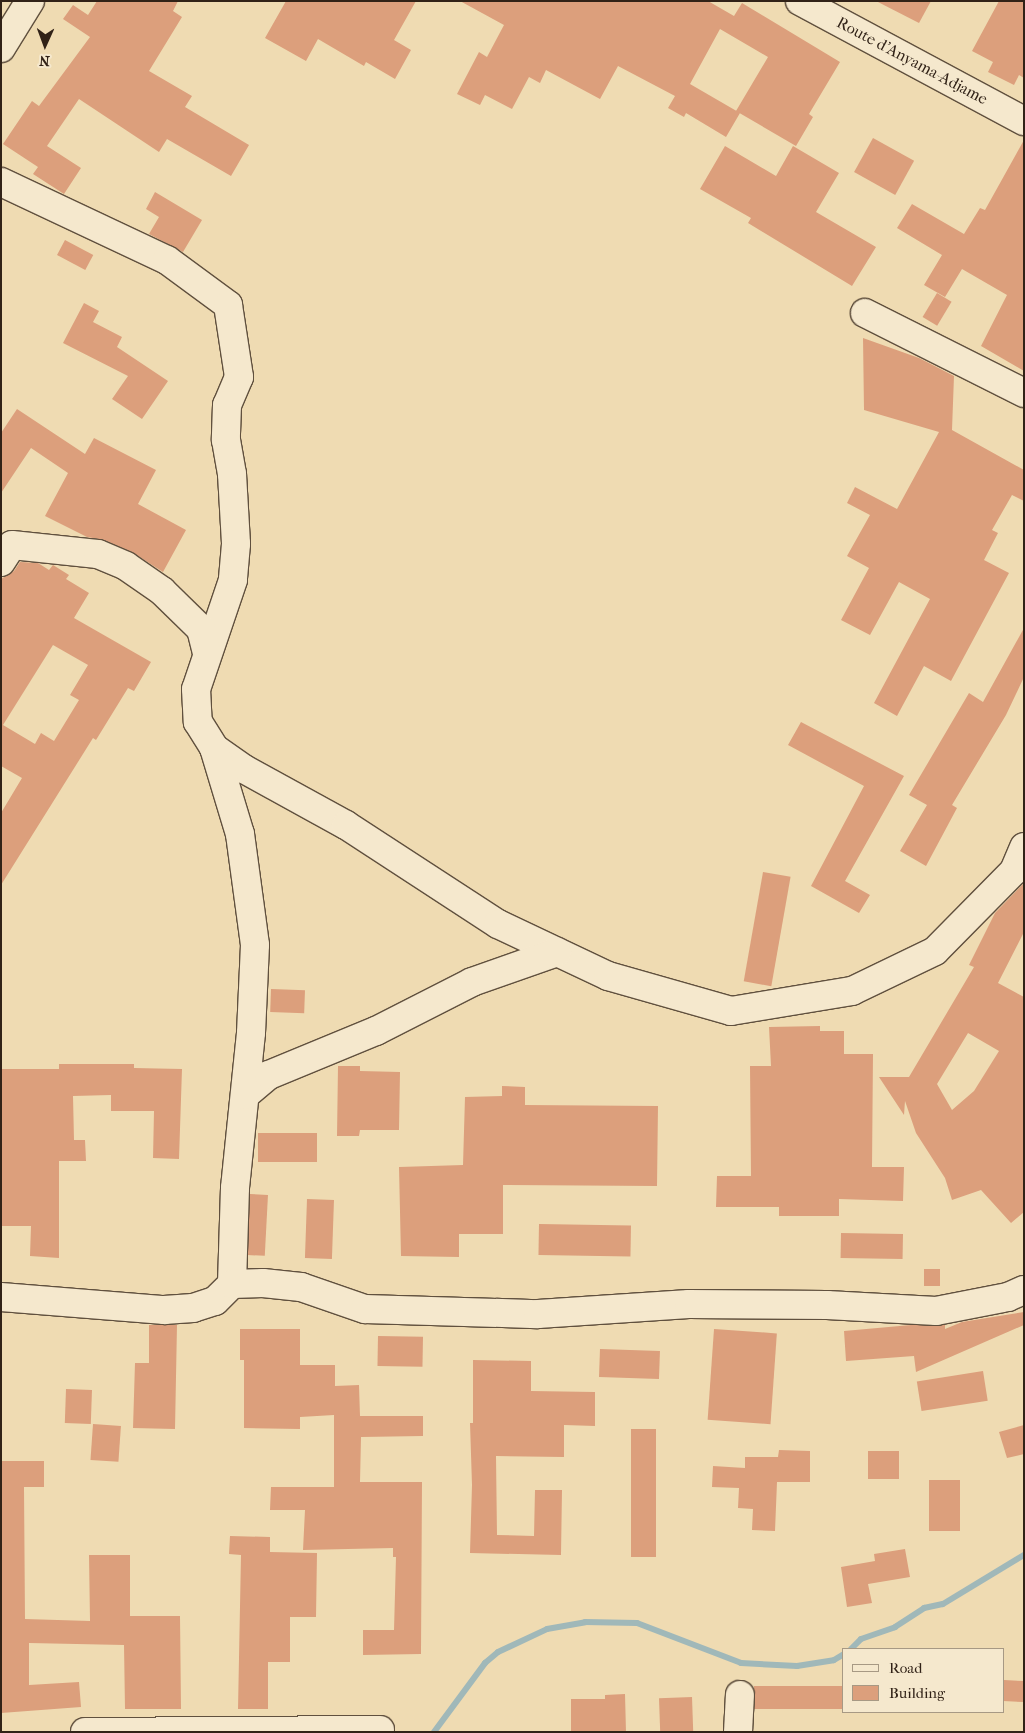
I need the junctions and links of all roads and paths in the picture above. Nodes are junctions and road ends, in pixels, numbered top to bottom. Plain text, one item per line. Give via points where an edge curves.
1 (30, 1) edge
2 (800, 1) edge
3 (1, 48) edge
4 (1024, 121) edge
5 (1, 182) edge
6 (865, 313) dead end
7 (1024, 393) edge
8 (1, 562) edge
9 (206, 653) junction
10 (214, 748) junction
11 (1024, 847) edge
12 (557, 952) junction
13 (245, 1095) junction
14 (232, 1284) junction
15 (1024, 1290) edge
16 (1, 1297) edge
17 (740, 1696) dead end
18 (380, 1730) dead end
19 (85, 1732) edge
20 (738, 1732) edge

1 - 3 street
2 - 4 street, Route d'Anyama-Adjame
5 - 9 street via 168,260 228,305 239,377 227,406 236,544 233,580
6 - 7 street
8 - 9 street via 12,545 98,554 126,566 162,592 201,629
9 - 10 street via 196,690 198,722
10 - 12 street via 244,769 346,825 498,924
10 - 13 street via 240,834 255,945
11 - 12 street via 1014,871 935,950 852,992 731,1011 608,976
12 - 13 street via 472,982 376,1031 269,1075
13 - 14 street via 235,1188
14 - 15 street via 301,1287 365,1309 538,1314 689,1304 827,1305 936,1312 1008,1297
14 - 16 street via 215,1300 193,1308 164,1310
17 - 20 street
18 - 19 street

